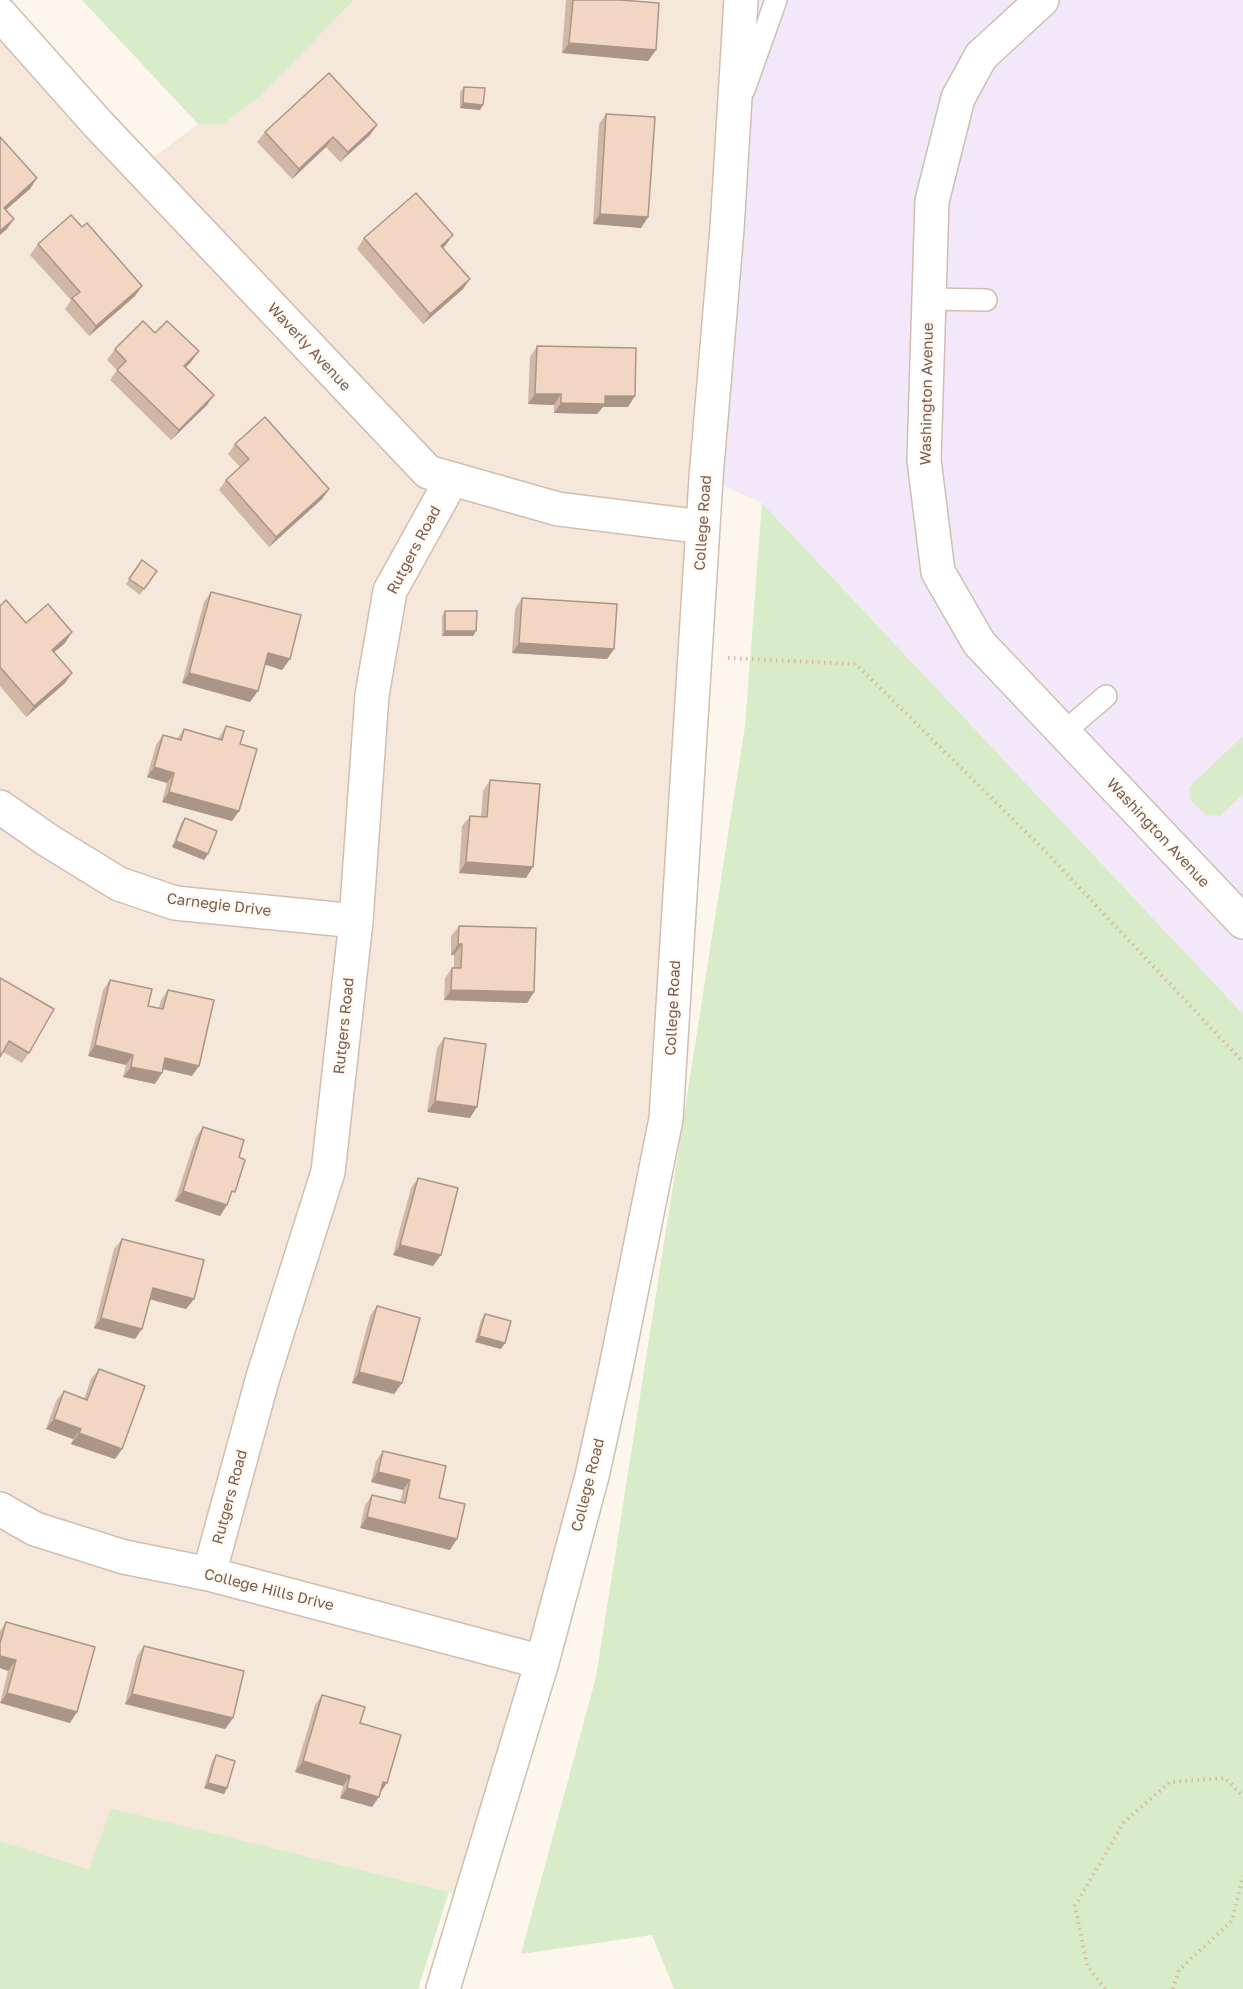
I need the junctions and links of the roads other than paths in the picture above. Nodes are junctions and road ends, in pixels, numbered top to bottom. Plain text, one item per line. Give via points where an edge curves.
1 (741, 0) edge
2 (776, 0) edge
3 (1042, 0) edge
4 (0, 14) edge
5 (733, 122) junction
6 (929, 299) junction
7 (986, 300) dead end
8 (452, 479) junction
9 (703, 527) junction
10 (1106, 696) dead end
11 (1064, 732) junction
12 (0, 807) edge
13 (356, 921) junction
14 (1243, 922) edge
15 (0, 1509) edge
16 (209, 1574) junction
17 (542, 1662) junction
18 (443, 1989) edge

1 - 5 street, College Road
2 - 5 lane
3 - 6 street, Washington Avenue via 981,56 958,98 932,201
4 - 8 street, Waverly Avenue via 98,124 425,469
5 - 9 street, College Road
6 - 7 lane
6 - 11 street, Washington Avenue via 924,460 938,572 979,643
8 - 9 street, Waverly Avenue via 558,509
8 - 13 street, Rutgers Road via 390,591 372,695
9 - 17 street, College Road via 666,1119 595,1464
10 - 11 lane
11 - 14 street, Washington Avenue
12 - 13 street, Carnegie Drive via 119,884 175,903
13 - 16 street, Rutgers Road via 328,1172 263,1377
15 - 16 street, College Hills Drive via 35,1529 113,1554
16 - 17 street, College Hills Drive
17 - 18 street, College Road

